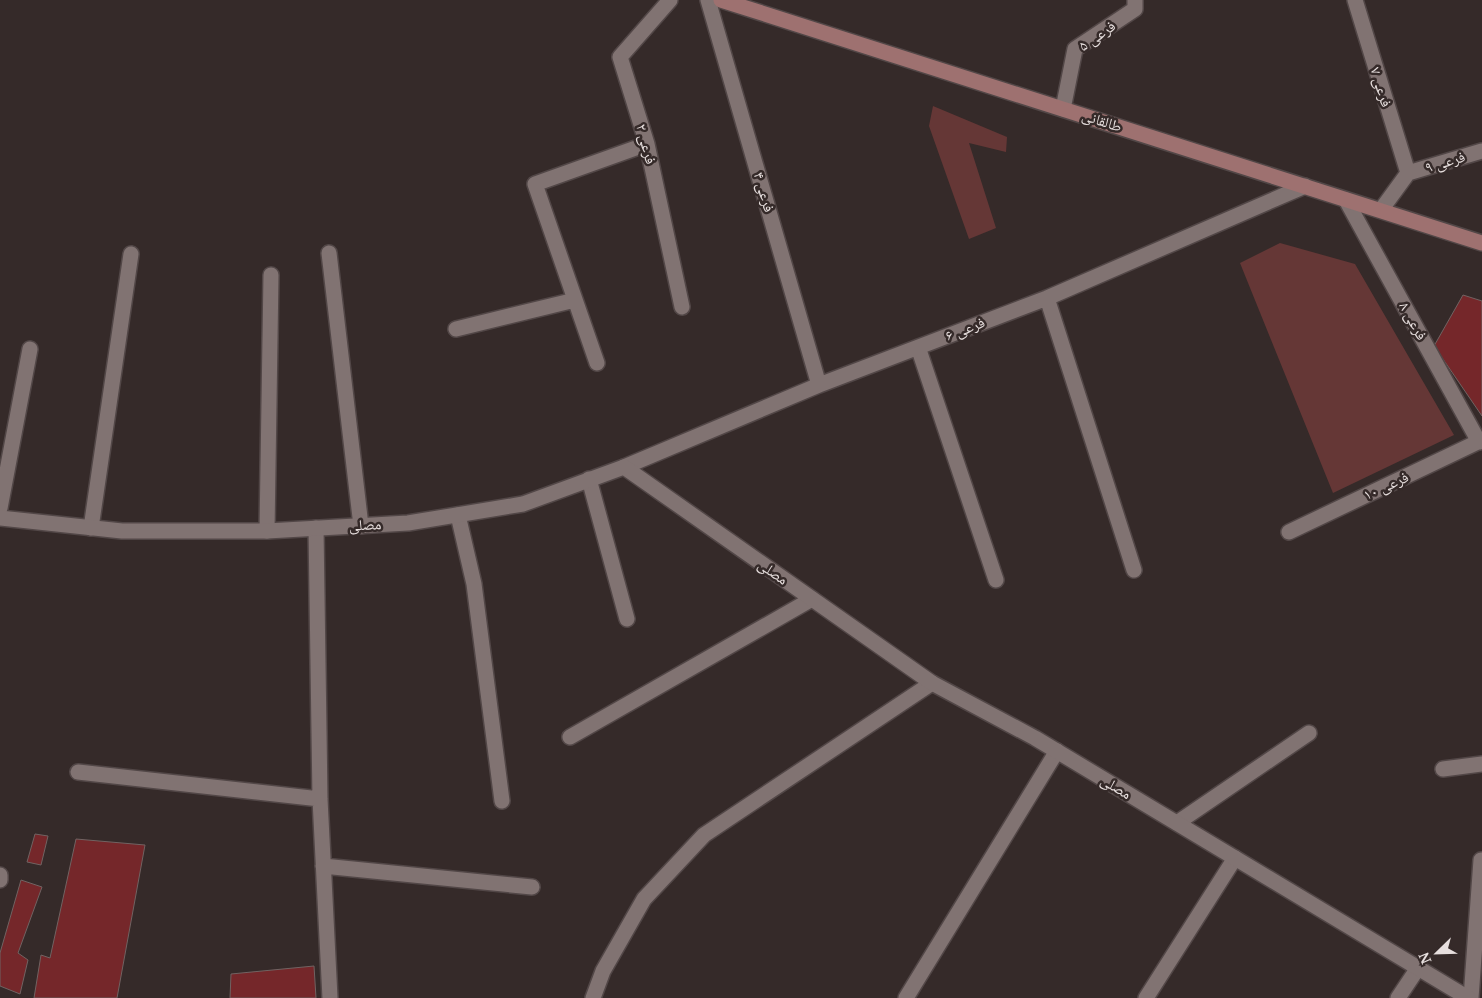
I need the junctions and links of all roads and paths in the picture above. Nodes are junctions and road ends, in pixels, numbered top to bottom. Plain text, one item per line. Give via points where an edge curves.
1 (670, 0) edge
2 (708, 0) edge
3 (721, 0) edge
4 (1134, 0) edge
5 (1355, 0) edge
6 (1063, 109) junction
7 (648, 144) junction
8 (1482, 151) edge
9 (1408, 173) junction
10 (1305, 186) junction
11 (1346, 200) junction
12 (1381, 210) junction
13 (1482, 243) edge
14 (328, 253) dead end
15 (131, 254) dead end
16 (270, 275) dead end
17 (1047, 298) junction
18 (575, 300) junction
19 (682, 307) dead end
20 (456, 328) dead end
21 (918, 347) junction
22 (30, 349) dead end
23 (597, 363) dead end
24 (819, 385) junction
25 (1480, 441) edge
26 (624, 467) junction
27 (589, 479) junction
28 (0, 508) edge
29 (458, 515) junction
30 (0, 518) edge
31 (361, 526) junction
32 (90, 528) junction
33 (316, 528) junction
34 (267, 531) junction
35 (1289, 532) dead end
36 (1134, 570) dead end
37 (996, 580) dead end
38 (812, 599) junction
39 (627, 619) dead end
40 (932, 683) junction
41 (1309, 733) dead end
42 (570, 737) dead end
43 (1057, 751) junction
44 (1482, 764) edge
45 (1443, 769) dead end
46 (78, 772) dead end
47 (320, 799) junction
48 (502, 801) dead end
49 (1177, 823) junction
50 (1235, 858) junction
51 (1481, 860) edge
52 (323, 866) junction
53 (0, 875) edge
54 (0, 880) edge
55 (532, 887) dead end
56 (1418, 968) junction
57 (330, 998) edge
58 (593, 998) edge
59 (906, 998) edge
60 (1146, 998) edge
61 (1398, 998) edge
62 (1469, 998) edge

1 - 7 street, فرعی ۲ via 620,57
2 - 24 street, فرعی ۴
3 - 6 main road, طالقانی
4 - 6 street, فرعی ۵ via 1135,9 1075,49
5 - 9 street, فرعی ۷
6 - 10 main road, طالقانی
7 - 18 street via 535,184
7 - 19 street, فرعی ۲
8 - 9 street, فرعی ۹
9 - 12 street
10 - 11 main road, طالقانی
10 - 17 street, فرعی ۶
11 - 12 main road, طالقانی
11 - 25 street, فرعی ۸
12 - 13 main road, طالقانی
14 - 31 street
15 - 32 street
16 - 34 street
17 - 21 street, فرعی ۶
17 - 36 street
18 - 20 street
18 - 23 street
21 - 24 street, فرعی ۶
21 - 37 street
22 - 28 street
24 - 26 street, فرعی ۶
25 - 35 street, فرعی ۱۰
26 - 27 street, مصلی
26 - 38 street, مصلی
27 - 29 street, مصلی via 523,504
27 - 39 street
29 - 31 street, مصلی
29 - 48 street via 474,584
30 - 32 street, مصلی
31 - 33 street, مصلی
32 - 34 street, مصلی
33 - 34 street, مصلی
33 - 47 street
38 - 40 street, مصلی
38 - 42 street
40 - 43 street, مصلی
40 - 58 street via 704,834 644,899 603,971
41 - 49 street
43 - 49 street, مصلی
43 - 59 street
44 - 45 street
46 - 47 street
47 - 52 street
49 - 50 street, مصلی
50 - 56 street, مصلی
50 - 60 street
51 - 62 street
52 - 55 street
52 - 57 street
53 - 54 street
56 - 61 street
56 - 62 street, مصلی

